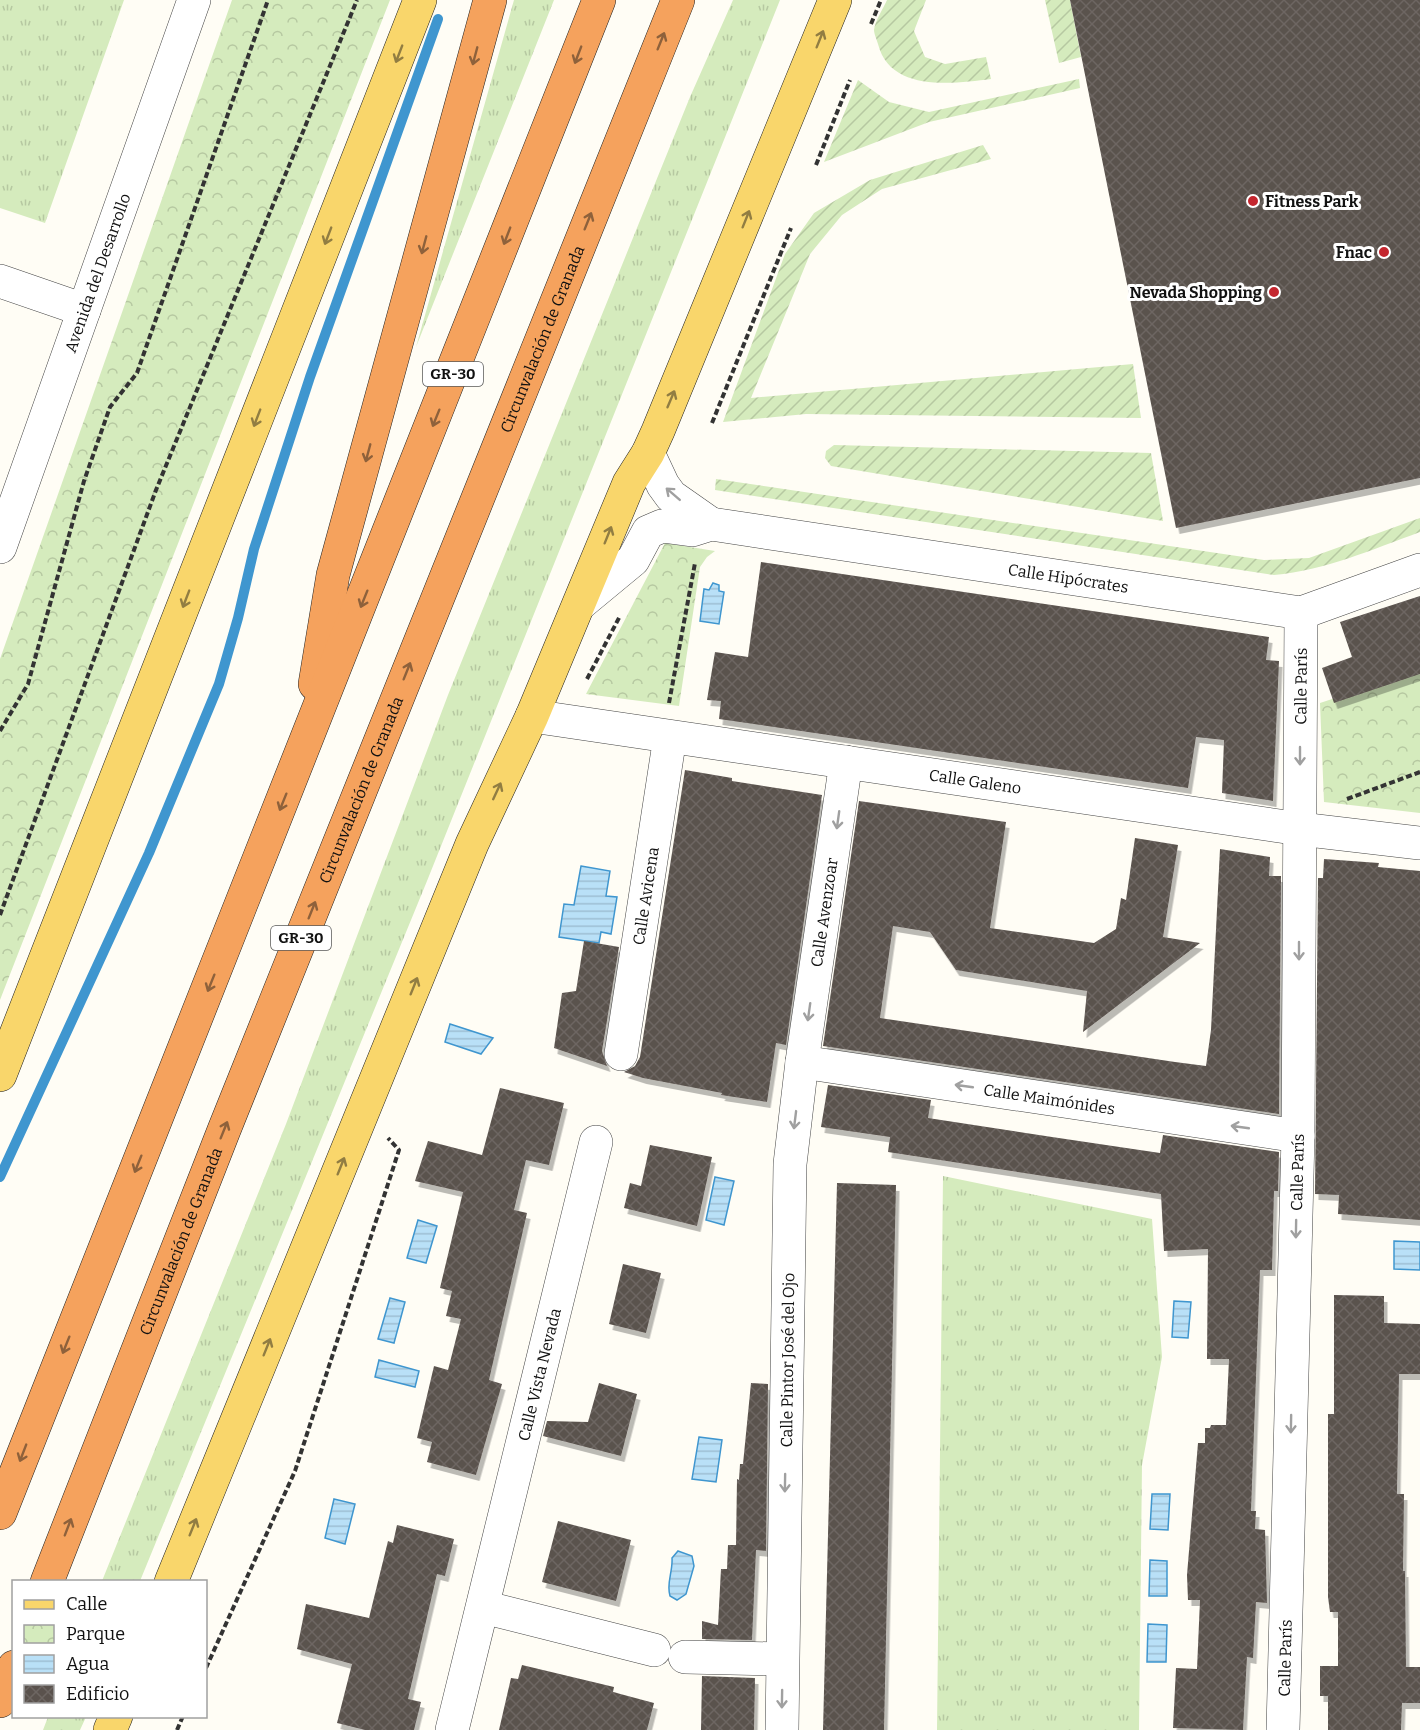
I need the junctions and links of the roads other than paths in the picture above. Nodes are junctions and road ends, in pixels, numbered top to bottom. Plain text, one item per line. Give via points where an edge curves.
1 (194, 0) edge
2 (420, 0) edge
3 (490, 0) edge
4 (599, 0) edge
5 (678, 0) edge
6 (835, 0) edge
7 (0, 281) edge
8 (84, 310) junction
9 (648, 453) junction
10 (711, 524) junction
11 (0, 547) edge
12 (1420, 570) edge
13 (581, 603) junction
14 (1301, 613) junction
15 (532, 716) junction
16 (669, 725) junction
17 (305, 748) junction
18 (846, 762) junction
19 (1300, 829) junction
20 (1420, 843) edge
21 (621, 1054) dead end
22 (802, 1062) junction
23 (0, 1075) edge
24 (1298, 1136) junction
25 (596, 1142) dead end
26 (0, 1513) edge
27 (47, 1580) edge
28 (171, 1580) edge
29 (483, 1607) junction
30 (654, 1650) dead end
31 (685, 1657) dead end
32 (782, 1659) junction
33 (12, 1671) edge
34 (0, 1701) edge
35 (452, 1730) edge
36 (782, 1730) edge
37 (1283, 1730) edge

1 - 8 street, Avenida del Desarrollo
2 -> 23 main road
3 -> 17 highway via 333,575
4 -> 17 highway, GR-30
27 -> 5 highway, Circunvalación de Granada / GR-30
9 -> 6 main road
7 - 8 street
8 - 11 street, Avenida del Desarrollo
10 -> 9 street, Calle Hipócrates via 671,495
13 -> 9 main road via 629,483
10 - 13 street, Calle Hipócrates via 692,530 662,526 648,532 633,560
10 - 14 street, Calle Hipócrates
12 - 14 street, Calle Hipócrates
13 - 15 main road
14 -> 19 street, Calle París
15 - 16 street, Calle Galeno
28 -> 15 main road via 472,844
16 - 18 street, Calle Galeno
16 - 21 street, Calle Avicena
17 -> 26 highway, GR-30
18 - 19 street, Calle Galeno
18 -> 22 street, Calle Avenzoar
19 - 20 street, Calle Galeno
19 -> 24 street, Calle París
24 -> 22 street, Calle Maimónides
22 -> 32 street, Calle Pintor José del Ojo via 790,1164
24 -> 37 street, Calle París
25 - 29 street, Calle Vista Nevada
29 - 30 street
29 - 35 street, Calle Vista Nevada
31 - 32 street
32 -> 36 street, Calle Pintor José del Ojo
33 - 34 highway

